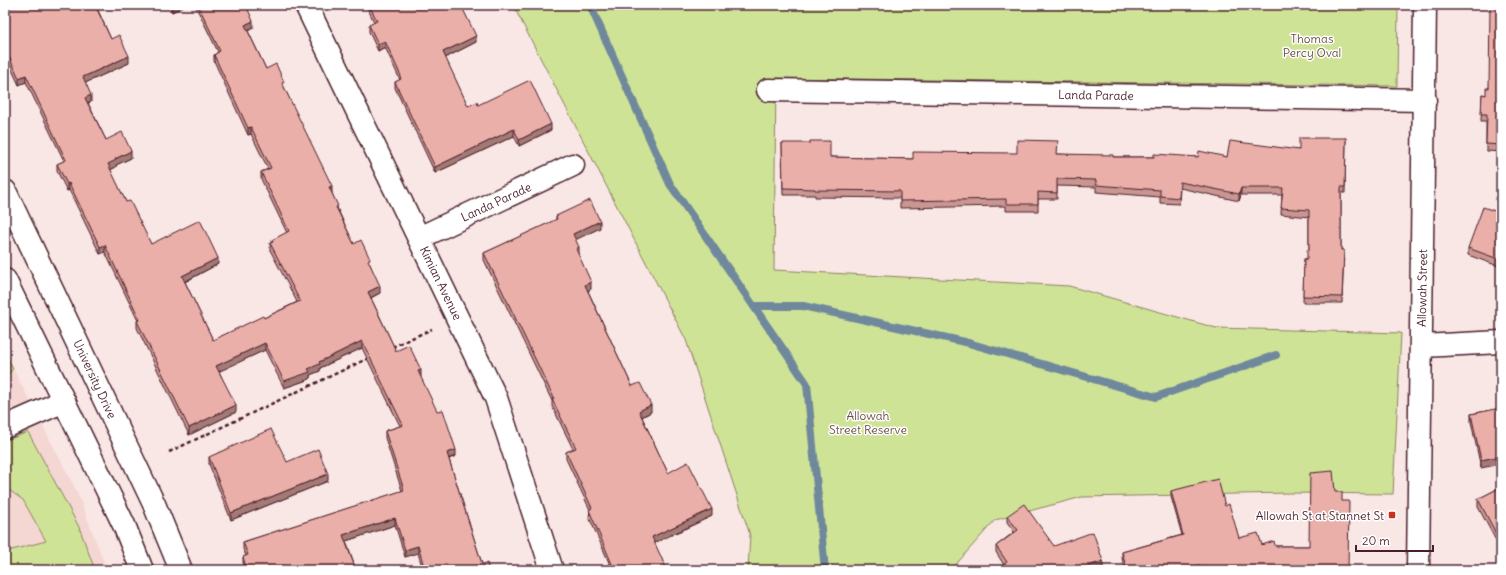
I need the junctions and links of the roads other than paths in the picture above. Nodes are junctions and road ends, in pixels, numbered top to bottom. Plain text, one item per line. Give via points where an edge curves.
1 (306, 5) edge
2 (1425, 5) edge
3 (768, 90) dead end
4 (1425, 100) junction
5 (573, 165) dead end
6 (5, 191) edge
7 (418, 238) junction
8 (5, 280) edge
9 (1501, 342) edge
10 (1422, 346) junction
11 (64, 401) junction
12 (5, 427) edge
13 (142, 570) edge
14 (181, 570) edge
15 (552, 570) edge
16 (1418, 570) edge

1 - 7 street, Kimian Avenue
2 - 4 street, Allowah Street
3 - 4 street, Landa Parade
4 - 10 street, Allowah Street
5 - 7 street, Landa Parade
6 - 14 street, University Drive via 147,489
7 - 15 street, Kimian Avenue via 496,398
8 - 11 street
9 - 10 street
10 - 16 street, Allowah Street
11 - 12 street
11 - 13 street via 124,525

